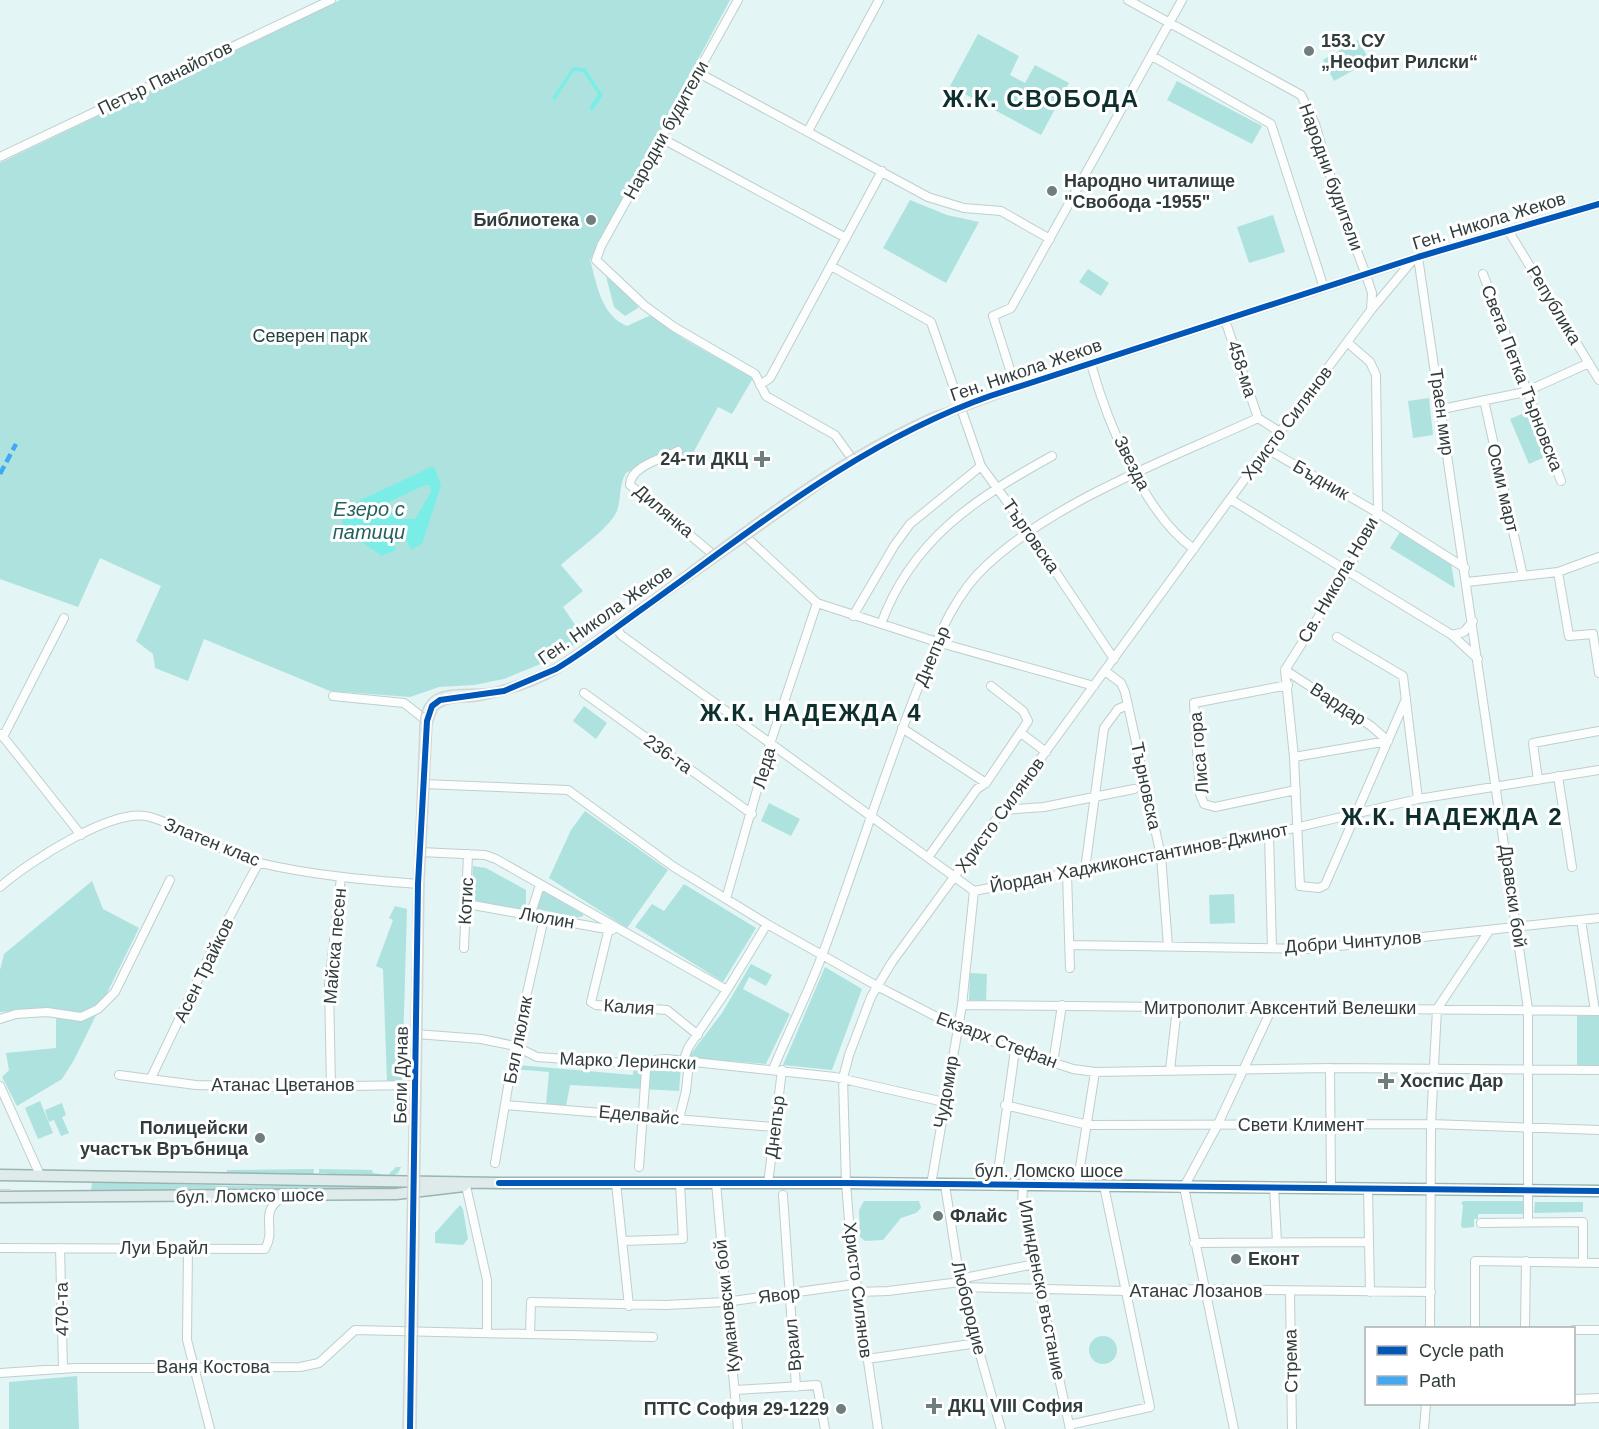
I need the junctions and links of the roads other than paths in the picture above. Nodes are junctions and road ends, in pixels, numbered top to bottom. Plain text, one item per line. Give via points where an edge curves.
1 (330, 0) edge
2 (738, 0) edge
3 (879, 0) edge
4 (1128, 0) edge
5 (1182, 0) edge
6 (1170, 23) junction
7 (1152, 56) junction
8 (697, 72) junction
9 (808, 131) junction
10 (661, 138) junction
11 (0, 157) edge
12 (882, 171) junction
13 (1599, 204) edge
14 (1508, 230) junction
15 (846, 238) junction
16 (1050, 239) junction
17 (1416, 258) junction
18 (831, 266) junction
19 (1483, 274) dead end
20 (1366, 275) junction
21 (1324, 288) junction
22 (1371, 310) junction
23 (1225, 320) junction
24 (1347, 342) junction
25 (1589, 363) junction
26 (1090, 364) junction
27 (1012, 376) dead end
28 (1599, 380) edge
29 (760, 385) junction
30 (1525, 392) junction
31 (1484, 400) junction
32 (960, 407) junction
33 (1442, 409) junction
34 (1258, 418) junction
35 (1280, 432) junction
36 (1267, 449) junction
37 (678, 451) dead end
38 (1052, 456) dead end
39 (853, 460) junction
40 (981, 466) junction
41 (1134, 474) junction
42 (1561, 481) dead end
43 (997, 487) junction
44 (1230, 499) junction
45 (1378, 513) junction
46 (1029, 532) junction
47 (744, 535) junction
48 (1194, 549) junction
49 (715, 556) junction
50 (1599, 557) edge
51 (1465, 568) junction
52 (1347, 572) junction
53 (1558, 572) junction
54 (1523, 576) junction
55 (1467, 582) junction
56 (817, 603) junction
57 (853, 616) junction
58 (64, 618) dead end
59 (1473, 620) junction
60 (881, 624) junction
61 (616, 627) junction
62 (1452, 635) junction
63 (1337, 637) dead end
64 (937, 642) junction
65 (1114, 659) junction
66 (1478, 659) junction
67 (1286, 670) junction
68 (1105, 671) junction
69 (1599, 674) edge
70 (1288, 685) junction
71 (992, 686) dead end
72 (1094, 686) junction
73 (584, 693) dead end
74 (333, 696) dead end
75 (1406, 699) junction
76 (1128, 705) junction
77 (427, 722) junction
78 (902, 728) junction
79 (1599, 731) edge
80 (1022, 733) junction
81 (2, 735) edge
82 (1388, 741) junction
83 (770, 744) junction
84 (1046, 752) junction
85 (1294, 757) junction
86 (1599, 770) edge
87 (1558, 776) junction
88 (1538, 780) junction
89 (986, 783) junction
90 (423, 784) junction
91 (1498, 786) junction
92 (1134, 789) dead end
93 (1296, 790) junction
94 (1095, 795) junction
95 (1418, 799) junction
96 (1004, 810) junction
97 (752, 813) junction
98 (869, 815) junction
99 (1354, 815) junction
100 (1297, 827) junction
101 (1269, 834) junction
102 (81, 835) junction
103 (420, 852) junction
104 (468, 854) junction
105 (928, 856) junction
106 (1161, 856) junction
107 (259, 862) junction
108 (1086, 862) dead end
109 (1572, 867) dead end
110 (1067, 874) junction
111 (341, 877) junction
112 (956, 877) junction
113 (170, 880) dead end
114 (418, 884) junction
115 (540, 885) junction
116 (0, 887) edge
117 (975, 891) junction
118 (726, 899) junction
119 (467, 904) junction
120 (530, 916) junction
121 (544, 918) junction
122 (1599, 918) edge
123 (1581, 920) junction
124 (767, 924) junction
125 (610, 927) junction
126 (1518, 927) junction
127 (1489, 931) junction
128 (1070, 945) junction
129 (1168, 946) junction
130 (464, 948) dead end
131 (1272, 948) junction
132 (822, 955) junction
133 (1070, 968) dead end
134 (877, 986) junction
135 (727, 990) junction
136 (962, 1005) junction
137 (1062, 1005) junction
138 (1273, 1006) junction
139 (1177, 1008) junction
140 (1437, 1009) junction
141 (1528, 1009) junction
142 (1597, 1011) edge
143 (0, 1019) edge
144 (958, 1028) junction
145 (416, 1034) junction
146 (698, 1035) junction
147 (515, 1046) junction
148 (1015, 1050) junction
149 (686, 1062) junction
150 (1053, 1063) junction
151 (1329, 1068) junction
152 (1434, 1068) junction
153 (1244, 1069) junction
154 (777, 1070) junction
155 (1170, 1070) junction
156 (1529, 1070) junction
157 (1599, 1070) edge
158 (646, 1071) dead end
159 (1095, 1072) junction
160 (118, 1075) dead end
161 (151, 1078) junction
162 (843, 1078) junction
163 (416, 1085) junction
164 (0, 1086) edge
165 (331, 1087) junction
166 (944, 1102) junction
167 (505, 1105) junction
168 (1005, 1105) junction
169 (644, 1116) junction
170 (680, 1119) junction
171 (1431, 1124) junction
172 (1088, 1125) junction
173 (1330, 1125) junction
174 (1216, 1126) junction
175 (1530, 1126) junction
176 (774, 1127) junction
177 (1599, 1130) edge
178 (495, 1162) dead end
179 (639, 1167) dead end
180 (0, 1175) edge
181 (40, 1175) junction
182 (414, 1180) junction
183 (499, 1183) junction
184 (616, 1183) junction
185 (680, 1183) junction
186 (716, 1183) junction
187 (846, 1183) junction
188 (768, 1184) junction
189 (931, 1185) junction
190 (945, 1185) junction
191 (466, 1186) junction
192 (996, 1186) junction
193 (1023, 1186) junction
194 (1077, 1186) junction
195 (1104, 1186) junction
196 (1184, 1187) junction
197 (1274, 1187) junction
198 (1331, 1188) junction
199 (1368, 1188) junction
200 (1431, 1189) junction
201 (1528, 1190) junction
202 (1599, 1191) edge
203 (414, 1193) junction
204 (287, 1195) junction
205 (783, 1195) dead end
206 (0, 1197) edge
207 (1528, 1222) junction
208 (1481, 1223) dead end
209 (623, 1241) junction
210 (1276, 1242) junction
211 (1368, 1242) junction
212 (1194, 1243) junction
213 (0, 1248) edge
214 (60, 1248) junction
215 (188, 1248) junction
216 (1526, 1261) junction
217 (1583, 1262) junction
218 (1599, 1263) edge
219 (1035, 1264) junction
220 (960, 1283) junction
221 (857, 1288) junction
222 (1203, 1289) junction
223 (1041, 1290) junction
224 (1125, 1291) junction
225 (1290, 1292) junction
226 (1370, 1292) junction
227 (1431, 1292) junction
228 (789, 1294) junction
229 (725, 1302) junction
230 (629, 1306) junction
231 (1430, 1327) edge
232 (1475, 1327) edge
233 (1526, 1327) edge
234 (1575, 1330) edge
235 (1599, 1330) edge
236 (412, 1331) junction
237 (487, 1333) junction
238 (530, 1334) junction
239 (653, 1337) dead end
240 (978, 1343) junction
241 (867, 1359) junction
242 (193, 1367) junction
243 (63, 1369) junction
244 (0, 1373) edge
245 (796, 1387) junction
246 (736, 1390) junction
247 (1599, 1398) edge
248 (1575, 1399) edge
249 (1426, 1405) edge
250 (1069, 1427) edge
251 (210, 1429) edge
252 (410, 1429) edge
253 (738, 1429) edge
254 (825, 1429) edge
255 (878, 1429) edge
256 (1001, 1429) edge
257 (1234, 1429) edge
258 (1292, 1429) edge
259 (1424, 1429) edge

1 - 11 street, Петър Панайотов
2 - 8 street, Народни будители
3 - 9 street
4 - 6 street, Народни будители
5 - 6 street
6 - 7 street
6 - 20 street, Народни будители via 1301,95 1315,124
7 - 16 street
7 - 21 street via 1271,124
8 - 9 street
8 - 10 street, Народни будители
9 - 12 street
10 - 15 street
10 - 29 street, Народни будители via 596,260 645,306 755,374
12 - 15 street
12 - 16 street via 928,197 981,211 1001,211
13 - 14 street, Ген. Никола Жеков
14 - 17 street, Ген. Никола Жеков
14 - 25 street, Република
15 - 18 street
16 - 27 street via 1011,308 993,315
17 - 20 street, Ген. Никола Жеков
17 - 22 street, Христо Силянов
17 - 33 street, Траен мир
18 - 29 street via 770,378
18 - 32 street, Търговска via 931,322
19 - 30 street, Света Петка Търновска
20 - 21 street, Ген. Никола Жеков
20 - 22 street via 1372,293
21 - 23 street, Ген. Никола Жеков
22 - 24 street, Христо Силянов
23 - 26 street, Ген. Никола Жеков
23 - 34 street, 458-ма
24 - 35 street, Христо Силянов
24 - 45 street, Св. Никола Нови via 1370,362 1376,375
25 - 28 street, Република
25 - 30 street
26 - 32 street, Ген. Никола Жеков
26 - 41 street, Звезда
29 - 39 street via 766,396 835,435
30 - 31 street
30 - 42 street, Света Петка Търновска
31 - 33 street
31 - 54 street, Осми март
32 - 39 street, Ген. Никола Жеков
32 - 40 street, Търговска
33 - 51 street, Траен мир
34 - 35 street
34 - 41 street, Днепър
35 - 36 street, Христо Силянов
36 - 44 street, Христо Силянов
36 - 45 street, Бъдник
37 - 49 street, Дилянка via 637,471 630,485
38 - 43 street
39 - 47 street, Ген. Никола Жеков
40 - 43 street, Търговска
40 - 57 street via 910,524
41 - 46 street, Днепър
41 - 48 street, Звезда via 1174,532
43 - 46 street, Търговска
43 - 60 street via 921,551 896,588
44 - 48 street, Христо Силянов
44 - 52 street
45 - 51 street, Бъдник
45 - 52 street, Св. Никола Нови
46 - 64 street, Днепър via 989,563 968,586
46 - 65 street, Търговска
47 - 49 street, Ген. Никола Жеков
47 - 56 street
48 - 65 street, Христо Силянов
49 - 61 street, Ген. Никола Жеков
50 - 53 street
51 - 55 street, Дравски бой
52 - 62 street
52 - 67 street, Св. Никола Нови
53 - 54 street
53 - 69 street via 1569,636 1593,634
54 - 55 street
55 - 59 street, Дравски бой
56 - 57 street
56 - 83 street, Леда
57 - 60 street
58 - 81 street
59 - 62 street via 1464,632
59 - 66 street, Дравски бой
60 - 64 street
61 - 77 street, Ген. Никола Жеков via 567,663 527,683 492,693 440,700 432,706
61 - 83 street, Йордан Хаджиконстантинов-Джинот
62 - 66 street
63 - 75 street via 1403,676
64 - 72 street
64 - 78 street, Днепър
65 - 68 street, Христо Силянов
66 - 91 street, Дравски бой
67 - 70 street
67 - 82 street, Вардар
68 - 72 street, Христо Силянов
68 - 76 street, Търновска via 1120,683
70 - 85 street
70 - 93 street, Лиса гора via 1194,703 1200,794 1204,804 1215,807
71 - 80 street via 1027,715
72 - 84 street, Христо Силянов
73 - 97 street, 236-та
74 - 77 street via 404,703
75 - 82 street
75 - 95 street
76 - 94 street via 1118,709 1104,728
76 - 106 street, Търновска
77 - 90 street, Бели Дунав
78 - 89 street
78 - 98 street, Днепър
79 - 88 street via 1533,743
80 - 84 street
80 - 89 street
81 - 102 street
82 - 85 street
82 - 99 street
83 - 97 street, Леда
83 - 98 street, Йордан Хаджиконстантинов-Джинот
84 - 96 street, Христо Силянов
85 - 93 street
86 - 87 street, Йордан Хаджиконстантинов-Джинот
87 - 88 street, Йордан Хаджиконстантинов-Джинот
87 - 109 street
88 - 91 street, Йордан Хаджиконстантинов-Джинот
89 - 105 street via 977,789
90 - 103 street, Бели Дунав
90 - 118 street, Екзарх Стефан via 568,790 674,867
91 - 95 street, Йордан Хаджиконстантинов-Джинот
91 - 126 street, Дравски бой
92 - 94 street
93 - 100 street
94 - 96 street via 1044,807
94 - 108 street
95 - 99 street, Йордан Хаджиконстантинов-Джинот
96 - 112 street, Христо Силянов
97 - 118 street, Леда
98 - 105 street, Йордан Хаджиконстантинов-Джинот
98 - 132 street, Днепър
99 - 100 street, Йордан Хаджиконстантинов-Джинот
99 - 100 street via 1328,881 1319,888 1299,884
100 - 101 street, Йордан Хаджиконстантинов-Джинот
101 - 106 street, Йордан Хаджиконстантинов-Джинот
101 - 131 street
102 - 107 street, Златен клас via 121,819 147,816
102 - 116 street, Златен клас via 49,850
103 - 104 street
103 - 114 street, Бели Дунав
104 - 115 street via 496,860
104 - 119 street, Котис
105 - 112 street, Йордан Хаджиконстантинов-Джинот
106 - 110 street, Йордан Хаджиконстантинов-Джинот
106 - 129 street, Търновска
107 - 111 street, Златен клас
107 - 161 street, Асен Трайков
110 - 117 street, Йордан Хаджиконстантинов-Джинот
110 - 128 street
111 - 114 street, Златен клас
111 - 165 street, Майска песен via 329,985
112 - 117 street, Йордан Хаджиконстантинов-Джинот
112 - 134 street, Христо Силянов
113 - 143 street via 115,992 98,1009 81,1017 47,1012
114 - 145 street, Бели Дунав
115 - 120 street
115 - 125 street
117 - 136 street, Чудомир
118 - 124 street, Екзарх Стефан
119 - 120 street, Люлин
119 - 130 street, Котис
120 - 121 street, Люлин
121 - 125 street, Люлин
121 - 147 street, Бял люляк
122 - 123 street, Добри Чинтулов
123 - 126 street, Добри Чинтулов
123 - 142 street
124 - 132 street, Екзарх Стефан
124 - 135 street
125 - 135 street
125 - 146 street, Калия via 591,1000 596,1005 667,1010
126 - 127 street, Добри Чинтулов
126 - 141 street, Дравски бой
127 - 131 street, Добри Чинтулов via 1311,949
127 - 140 street
128 - 129 street, Добри Чинтулов
128 - 133 street
129 - 131 street, Добри Чинтулов
132 - 134 street, Екзарх Стефан
132 - 154 street, Днепър
134 - 144 street, Екзарх Стефан
134 - 162 street, Христо Силянов via 856,1033
135 - 146 street
136 - 137 street, Митрополит Авксентий Велешки
136 - 144 street, Чудомир
137 - 139 street, Митрополит Авксентий Велешки
137 - 150 street
138 - 139 street, Митрополит Авксентий Велешки
138 - 140 street, Митрополит Авксентий Велешки
138 - 153 street
139 - 155 street
140 - 141 street, Митрополит Авксентий Велешки
140 - 152 street
141 - 142 street, Митрополит Авксентий Велешки
141 - 156 street, Дравски бой
144 - 148 street, Екзарх Стефан
144 - 166 street, Чудомир
145 - 147 street, Марко Лерински
145 - 163 street, Бели Дунав
146 - 149 street via 684,1055
147 - 149 street, Марко Лерински via 537,1057 625,1063 666,1059
147 - 167 street, Бял люляк
148 - 150 street, Екзарх Стефан
148 - 168 street, Илинденско въстание
149 - 154 street, Марко Лерински
149 - 170 street
150 - 159 street, Екзарх Стефан
151 - 152 street, Екзарх Стефан
151 - 153 street, Екзарх Стефан
151 - 173 street
152 - 156 street, Екзарх Стефан
152 - 171 street
153 - 155 street, Екзарх Стефан
153 - 174 street
154 - 162 street, Марко Лерински
154 - 176 street, Днепър
155 - 159 street, Екзарх Стефан
156 - 157 street, Екзарх Стефан
156 - 175 street, Дравски бой
158 - 169 street
159 - 172 street
160 - 161 street, Атанас Цветанов
161 - 165 street, Атанас Цветанов via 196,1085
162 - 166 street, Марко Лерински
162 - 187 street, Христо Силянов
163 - 165 street, Атанас Цветанов
163 - 182 street, Бели Дунав
164 - 181 street
166 - 189 street, Чудомир
167 - 169 street, Еделвайс
167 - 178 street, Бял люляк
168 - 172 street, Свети Климент
168 - 192 street, Илинденско въстание
169 - 170 street, Еделвайс
169 - 179 street
170 - 176 street, Еделвайс
171 - 173 street, Свети Климент
171 - 175 street, Свети Климент
171 - 200 street
172 - 174 street, Свети Климент
172 - 194 street
173 - 174 street, Свети Климент
173 - 198 street
174 - 196 street
175 - 177 street, Свети Климент
175 - 201 street, Дравски бой
176 - 188 street, Днепър
180 - 181 main road, бул. Ломско шосе
181 - 182 main road, бул. Ломско шосе
182 - 183 main road, бул. Ломско шосе
182 - 203 street, Бели Дунав
183 - 184 main road, бул. Ломско шосе
183 - 191 main road, бул. Ломско шосе
184 - 185 main road, бул. Ломско шосе
184 - 209 street
185 - 186 main road, бул. Ломско шосе
185 - 209 street via 683,1239
186 - 188 main road, бул. Ломско шосе
186 - 229 street, Кумановски бой
187 - 188 main road, бул. Ломско шосе
187 - 189 main road, бул. Ломско шосе
187 - 221 street, Христо Силянов
189 - 190 main road, бул. Ломско шосе
190 - 192 main road, бул. Ломско шосе
190 - 220 street, Любородие
191 - 203 main road, бул. Ломско шосе
191 - 237 street via 487,1280
192 - 193 main road, бул. Ломско шосе
193 - 194 main road, бул. Ломско шосе
193 - 219 street, Илинденско въстание via 1022,1205
194 - 195 main road, бул. Ломско шосе
195 - 196 main road, бул. Ломско шосе
195 - 224 street
196 - 197 main road, бул. Ломско шосе
196 - 212 street
197 - 198 main road, бул. Ломско шосе
197 - 210 street
198 - 199 main road, бул. Ломско шосе
199 - 200 main road, бул. Ломско шосе
199 - 211 street
200 - 201 main road, бул. Ломско шосе
200 - 227 street
201 - 202 main road, бул. Ломско шосе
201 - 207 street, Дравски бой
203 - 204 main road, бул. Ломско шосе
203 - 236 street, Бели Дунав
204 - 206 main road, бул. Ломско шосе
204 - 215 street, Луи Брайл via 269,1209 265,1249
205 - 228 street, Враил
207 - 208 street
207 - 217 street via 1583,1222
209 - 230 street
210 - 211 street
210 - 212 street
211 - 226 street
212 - 222 street
213 - 214 street, Луи Брайл
214 - 215 street, Луи Брайл
214 - 243 street, 470-та
215 - 242 street via 186,1328
216 - 217 street
216 - 232 street via 1475,1261
216 - 233 street
217 - 218 street
219 - 220 street
219 - 223 street, Илинденско въстание
220 - 221 street, Явор via 888,1291
220 - 223 street, Атанас Лозанов
220 - 240 street, Любородие
221 - 228 street, Явор
221 - 241 street, Христо Силянов
222 - 224 street, Атанас Лозанов
222 - 225 street, Атанас Лозанов
222 - 257 street
223 - 224 street, Атанас Лозанов
223 - 250 street, Илинденско въстание
224 - 250 street via 1150,1407
225 - 226 street, Атанас Лозанов
225 - 258 street, Стрема
226 - 227 street, Атанас Лозанов
227 - 231 street
228 - 229 street, Явор
228 - 245 street, Враил
229 - 230 street, Явор
229 - 246 street, Кумановски бой
230 - 238 street, Явор via 531,1302
234 - 235 street
236 - 237 street, Ваня Костова
236 - 242 street, Ваня Костова via 355,1330 319,1363 300,1367
236 - 252 street, Бели Дунав
237 - 238 street, Ваня Костова
238 - 239 street, Ваня Костова
240 - 241 street
240 - 256 street, Любородие
241 - 255 street, Христо Силянов
242 - 243 street, Ваня Костова
242 - 251 street
243 - 244 street, Ваня Костова
245 - 246 street
245 - 254 street via 817,1384
246 - 253 street, Кумановски бой
247 - 248 street
249 - 259 street

